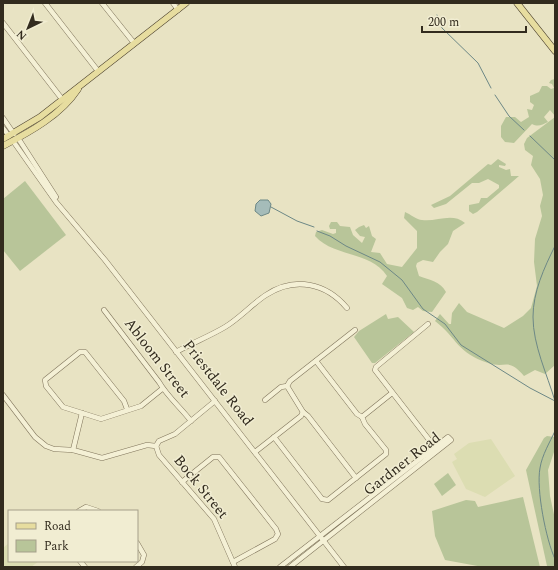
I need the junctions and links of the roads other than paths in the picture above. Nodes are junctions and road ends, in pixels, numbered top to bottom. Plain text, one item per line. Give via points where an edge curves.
1 (45, 3) edge
2 (102, 3) edge
3 (173, 3) edge
4 (186, 3) edge
5 (517, 3) edge
6 (178, 10) junction
7 (3, 23) edge
8 (134, 43) junction
9 (555, 51) edge
10 (98, 71) junction
11 (79, 88) junction
12 (62, 99) junction
13 (3, 118) edge
14 (3, 128) edge
15 (11, 138) edge
16 (3, 146) edge
17 (347, 308) dead end
18 (104, 310) dead end
19 (428, 324) dead end
20 (355, 330) dead end
21 (176, 352) junction
22 (316, 361) junction
23 (286, 386) junction
24 (162, 389) junction
25 (392, 393) junction
26 (3, 395) edge
27 (265, 400) dead end
28 (215, 401) junction
29 (127, 409) junction
30 (303, 412) junction
31 (82, 413) junction
32 (362, 418) junction
33 (191, 421) junction
34 (274, 437) junction
35 (156, 446) junction
36 (436, 449) junction
37 (73, 450) junction
38 (255, 452) junction
39 (356, 478) junction
40 (182, 482) junction
41 (81, 510) edge
42 (95, 510) edge
43 (320, 536) junction
44 (324, 541) junction
45 (138, 545) edge
46 (299, 564) edge
47 (234, 565) edge
48 (136, 567) edge
49 (280, 567) edge
50 (290, 567) edge
51 (344, 567) edge

1 - 10 street
2 - 8 street
3 - 6 street
4 - 6 main road
5 - 9 main road
6 - 8 main road
7 - 12 street
8 - 10 main road
10 - 11 main road
11 - 12 main road
11 - 15 main road via 53,114
12 - 15 main road
13 - 15 street, Priestdale Road
14 - 15 street, Priestdale Road
15 - 16 main road
15 - 21 street, Priestdale Road via 35,175
17 - 21 street via 322,288 305,284 280,287 226,327
18 - 24 street, Abloom Street
19 - 25 street via 375,368
20 - 22 street
21 - 28 street, Priestdale Road
22 - 23 street
22 - 32 street
23 - 27 street
23 - 30 street
24 - 29 street via 141,406
24 - 33 street, Abloom Street
25 - 32 street
25 - 36 street
26 - 37 street via 40,441 54,449
28 - 33 street
28 - 38 street, Priestdale Road
29 - 31 street via 101,419
29 - 31 street via 124,401 90,356 82,351 46,378 45,383 61,405
30 - 34 street
30 - 39 street
31 - 37 street
32 - 39 street via 386,450 386,454
33 - 35 street via 175,434 159,441
34 - 38 street
34 - 39 street via 322,499 328,500
35 - 37 street via 147,444 102,458
35 - 40 street, Bock Street via 159,455
36 - 43 street, Gardner Road
36 - 44 street, Gardner Road
38 - 43 street, Priestdale Road
40 - 47 street, Bock Street via 214,519
40 - 47 street via 213,457 219,457 276,529 278,534 275,539
41 - 42 street via 86,507
43 - 44 street, Priestdale Road
43 - 49 street, Gardner Road
44 - 46 street, Gardner Road
44 - 51 street, Priestdale Road
45 - 48 street via 144,559
46 - 50 street, Gardner Road

